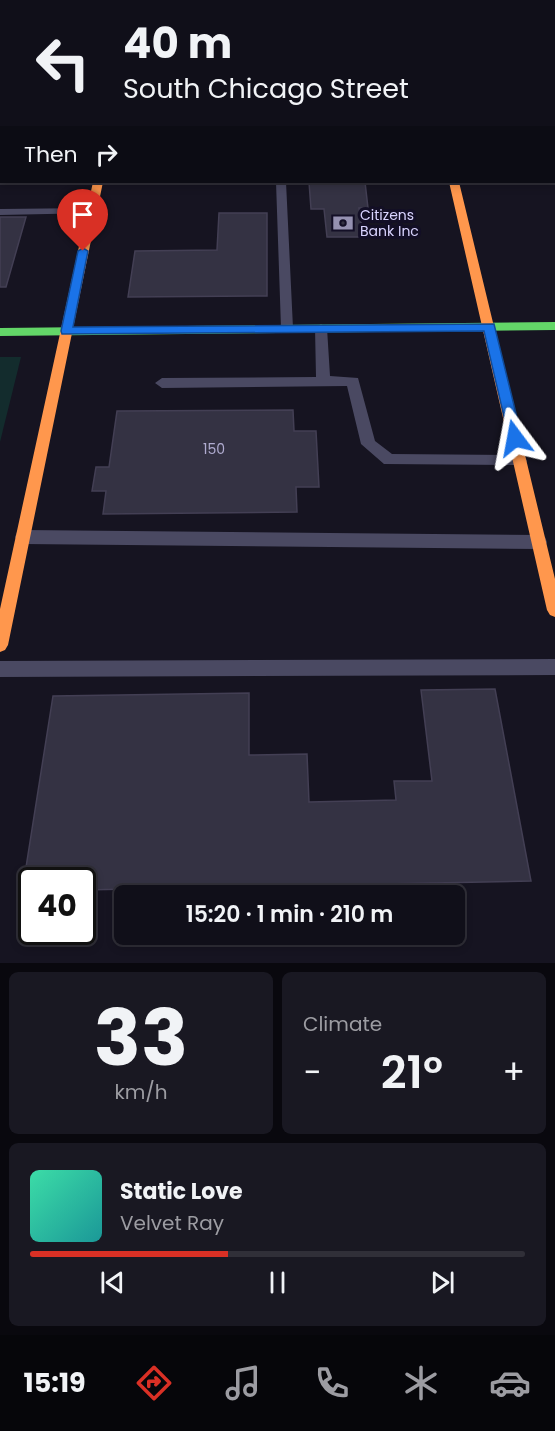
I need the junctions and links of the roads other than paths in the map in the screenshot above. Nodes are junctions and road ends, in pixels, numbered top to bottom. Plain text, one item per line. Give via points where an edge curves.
1 (98, 183) edge
2 (281, 183) edge
3 (454, 183) edge
4 (92, 211) junction
5 (0, 212) edge
6 (555, 326) edge
7 (489, 327) junction
8 (287, 328) junction
9 (321, 328) junction
10 (67, 331) junction
11 (0, 332) edge
12 (323, 381) junction
13 (162, 383) dead end
14 (520, 460) junction
15 (23, 537) junction
16 (539, 542) junction
17 (555, 610) edge
18 (0, 645) edge
19 (555, 667) edge
20 (0, 669) edge

1 - 4 street
2 - 8 lane
3 - 7 street
4 - 5 lane
4 - 10 street
6 - 7 street
7 - 9 street
7 - 14 street
8 - 9 street
8 - 10 street
9 - 12 lane
10 - 11 street
10 - 15 street
12 - 13 lane
12 - 14 lane via 353,381 368,444 389,460
14 - 16 street
15 - 16 lane
15 - 18 street
16 - 17 street
19 - 20 lane

